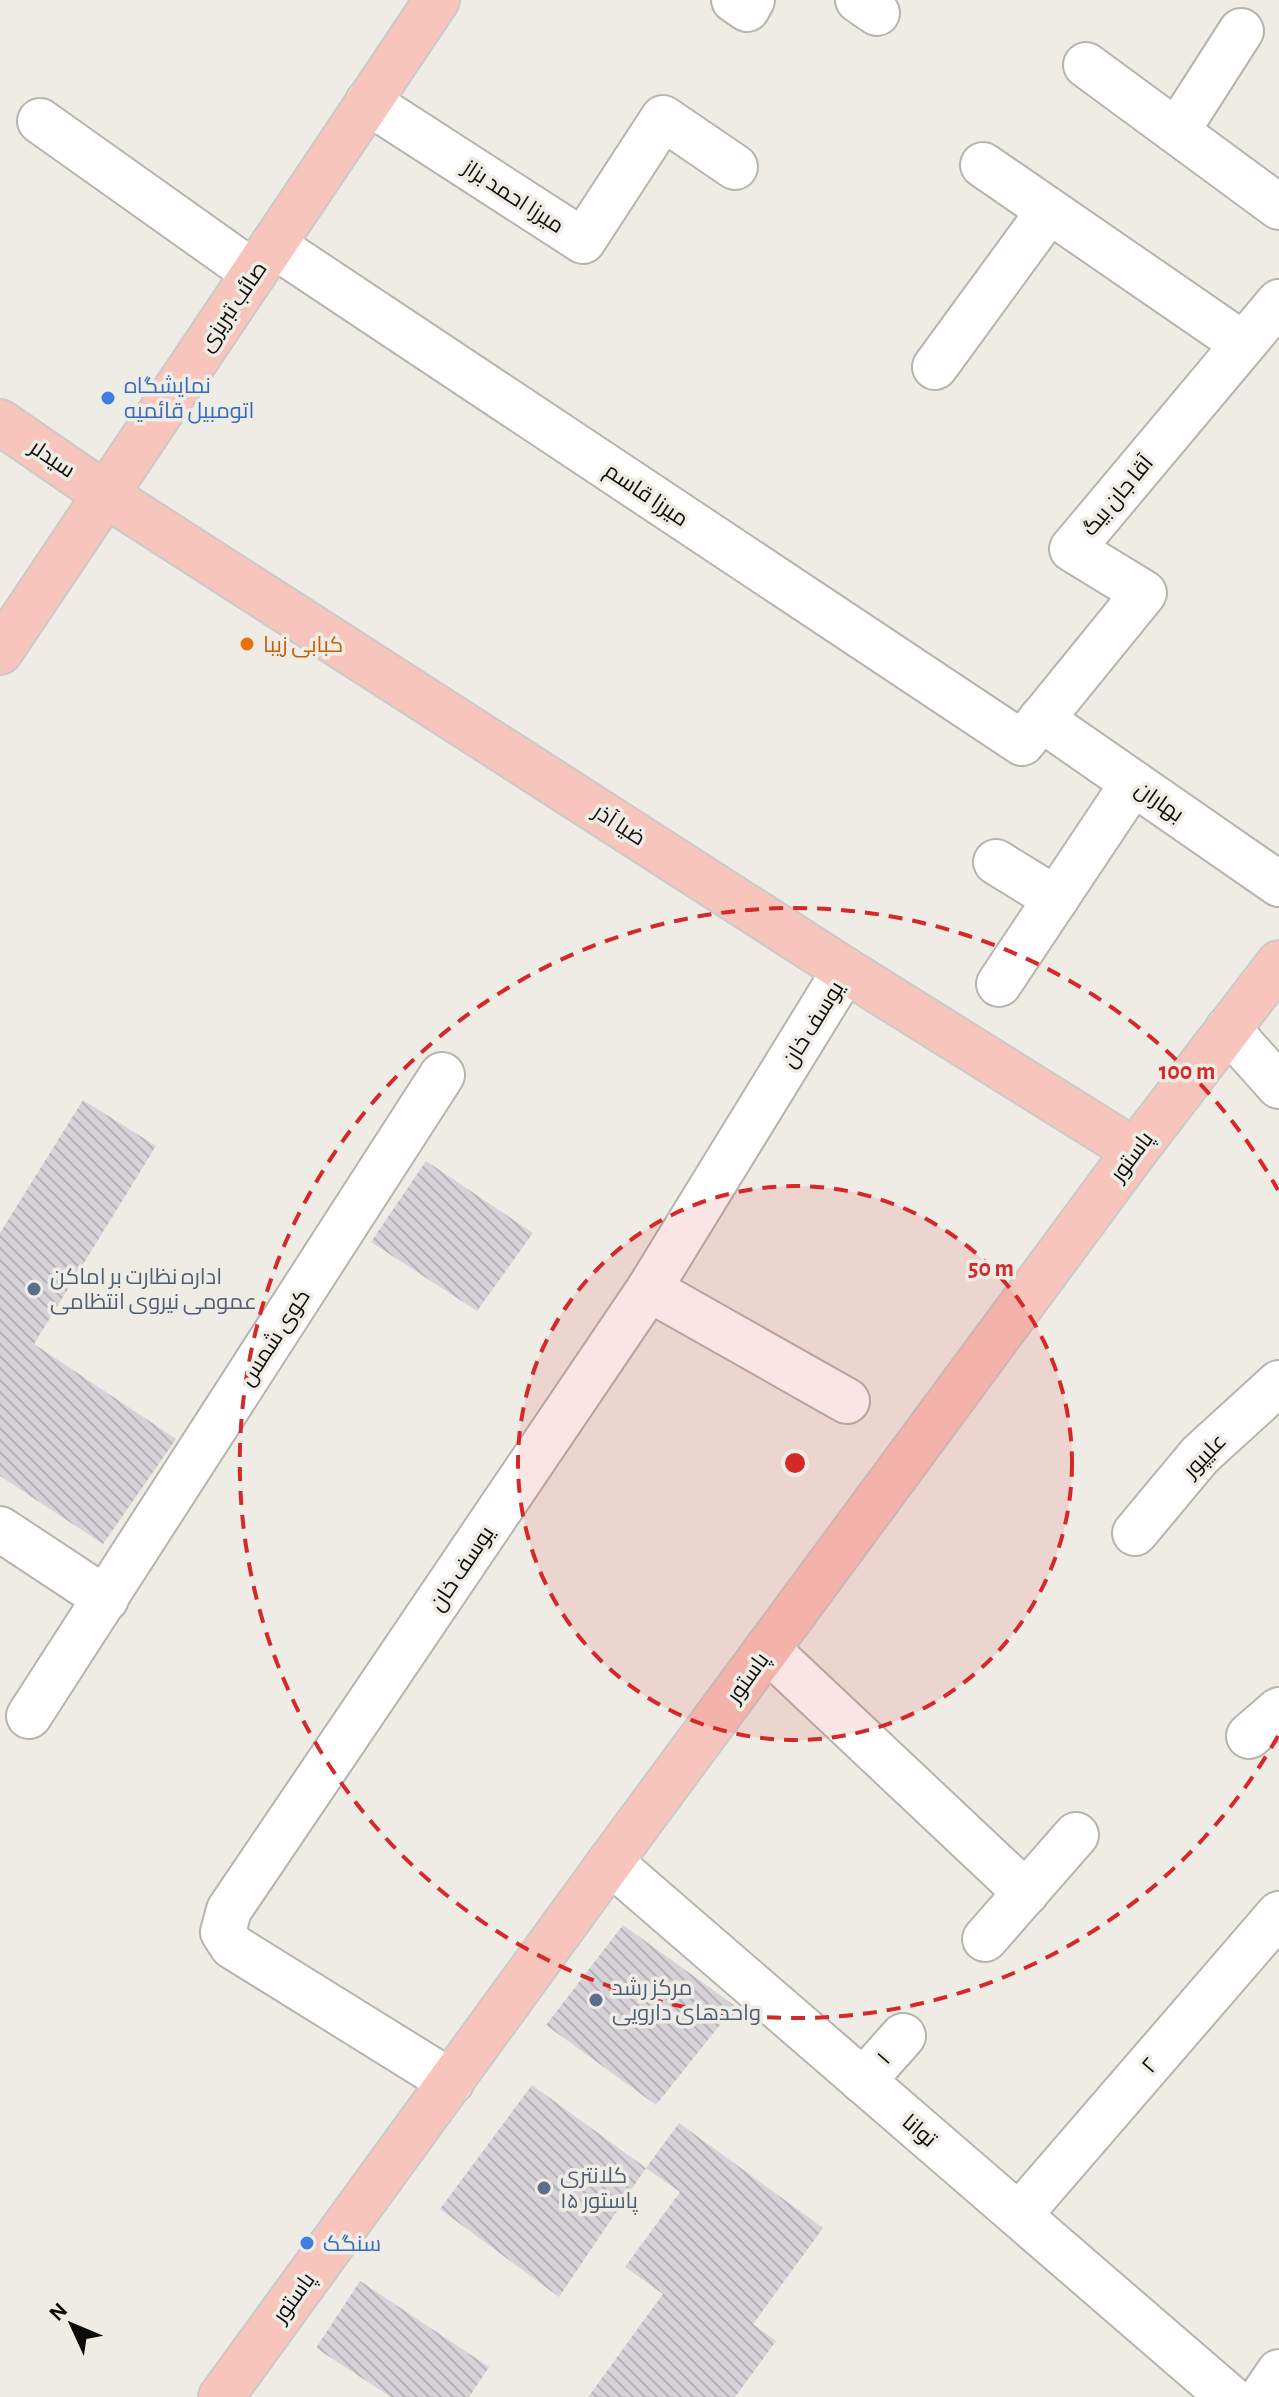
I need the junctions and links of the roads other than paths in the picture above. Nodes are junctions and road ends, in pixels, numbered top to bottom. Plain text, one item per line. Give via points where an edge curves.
1 (437, 0) edge
2 (734, 0) edge
3 (752, 0) edge
4 (1241, 31) dead end
5 (1086, 65) dead end
6 (368, 102) junction
7 (40, 121) dead end
8 (1177, 131) junction
9 (983, 165) dead end
10 (735, 167) dead end
11 (1279, 207) edge
12 (1049, 211) junction
13 (263, 259) junction
14 (1279, 302) edge
15 (1243, 344) junction
16 (935, 367) dead end
17 (0, 422) edge
18 (106, 495) junction
19 (0, 652) edge
20 (1032, 731) junction
21 (1133, 783) junction
22 (996, 862) dead end
23 (1279, 884) edge
24 (1056, 899) junction
25 (1279, 963) edge
26 (845, 970) junction
27 (999, 984) dead end
28 (1228, 1029) junction
29 (442, 1075) dead end
30 (1279, 1086) edge
31 (1135, 1151) junction
32 (649, 1289) junction
33 (1279, 1383) edge
34 (847, 1401) dead end
35 (0, 1529) edge
36 (1135, 1533) dead end
37 (106, 1599) junction
38 (767, 1649) junction
39 (29, 1716) dead end
40 (1076, 1835) dead end
41 (610, 1862) junction
42 (1026, 1893) junction
43 (1279, 1914) edge
44 (985, 1939) dead end
45 (903, 2036) dead end
46 (863, 2081) junction
47 (451, 2082) junction
48 (1019, 2215) junction
49 (1279, 2372) edge
50 (221, 2397) edge
51 (1229, 2397) edge
52 (1262, 2397) edge

1 - 6 main road, صائب تبریزی
2 - 3 street via 747,9
4 - 8 street
5 - 8 street
6 - 10 street, میرزا احمد بزاز via 583,241 663,118
6 - 13 main road, صائب تبریزی
7 - 13 street, میرزا قاسم
8 - 11 street
9 - 12 street
12 - 15 street
12 - 16 street
13 - 18 main road, صائب تبریزی
13 - 20 street, میرزا قاسم
14 - 15 street, آقا جان بیگ
15 - 20 street, آقا جان بیگ via 1072,549 1144,593
17 - 18 main road, سیدلر
18 - 19 main road, صائب تبریزی
18 - 26 main road, ضیا آذر
20 - 21 street, بهاران
21 - 23 street, بهاران
21 - 24 street
22 - 24 street
24 - 27 street
25 - 28 main road, پاستور
26 - 31 main road, ضیا آذر
26 - 32 street, یوسف خان
28 - 30 street
28 - 31 main road, پاستور
29 - 37 street, کوی شمس
31 - 38 main road, پاستور
32 - 34 street
32 - 47 street, یوسف خان via 229,1910 223,1932 232,1946
33 - 36 street, علیپور via 1200,1455
35 - 37 street
37 - 39 street, کوی شمس
38 - 41 main road, پاستور
38 - 42 street
40 - 42 street
41 - 46 street, توانا
41 - 47 main road, پاستور
42 - 44 street
43 - 48 street, ۲
45 - 46 street, ۱
46 - 48 street, توانا
47 - 50 main road, پاستور
48 - 51 street, توانا
49 - 52 street

